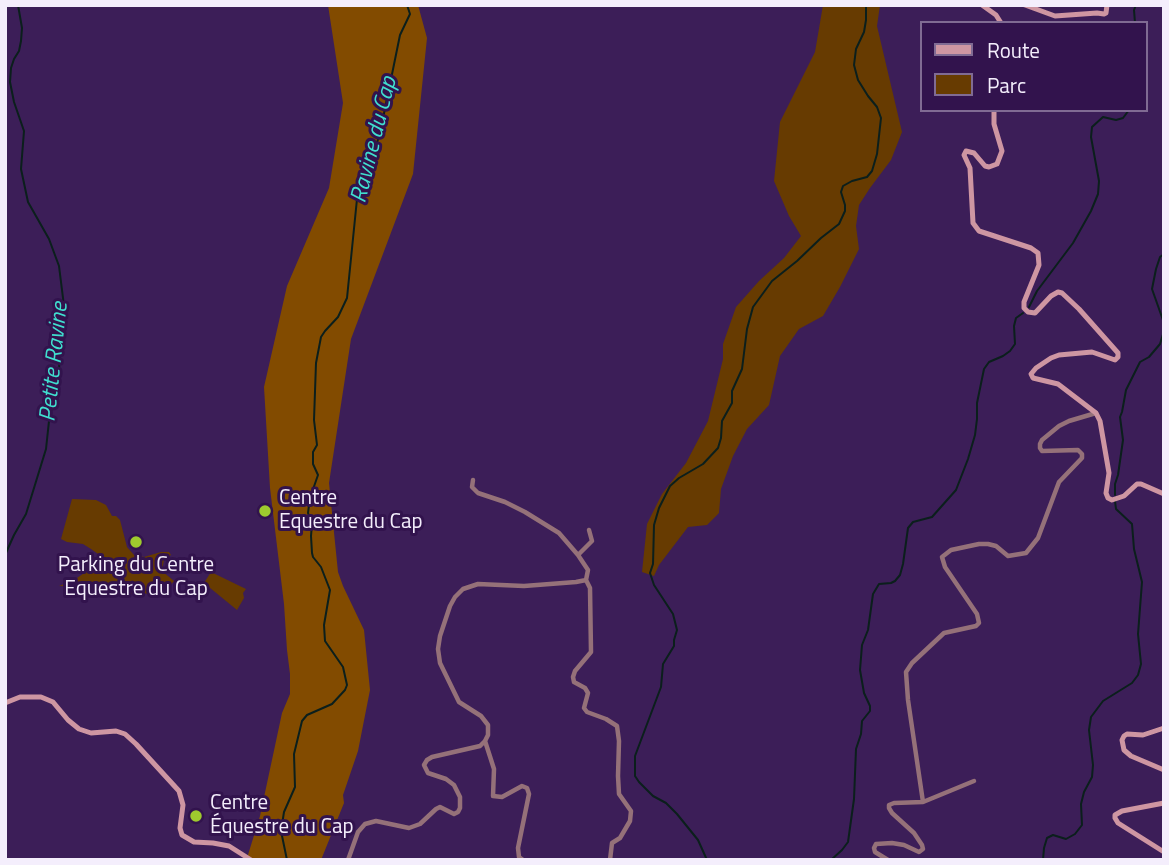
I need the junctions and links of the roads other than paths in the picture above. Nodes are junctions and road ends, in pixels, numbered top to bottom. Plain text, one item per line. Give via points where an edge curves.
1 (982, 5) edge
2 (1025, 5) edge
3 (1107, 5) edge
4 (1000, 21) edge
5 (995, 112) edge
6 (1096, 413) junction
7 (473, 481) dead end
8 (1164, 494) edge
9 (589, 530) dead end
10 (578, 555) junction
11 (586, 580) junction
12 (5, 703) edge
13 (1164, 728) edge
14 (485, 741) junction
15 (1164, 769) edge
16 (974, 781) dead end
17 (923, 802) junction
18 (1164, 803) edge
19 (1164, 852) edge
20 (251, 860) edge
21 (348, 860) edge
22 (523, 860) edge
23 (611, 860) edge
24 (888, 860) edge

1 - 4 street
2 - 3 street via 1055,16 1104,14
5 - 6 street via 1002,151 997,164 985,166 974,153 966,151 964,155 970,168 973,223 979,231 1038,253 1039,265 1024,302 1028,313 1035,313 1051,296 1062,293 1118,353 1115,360 1092,352 1059,355 1031,374 1058,384
6 - 8 street via 1109,473 1108,498 1125,496 1137,484
6 - 17 street via 1069,421 1042,440 1042,451 1078,450 1082,458 1059,482 1038,538 1026,553 1008,556 996,546 979,544 951,550 942,557 979,623 944,633 906,672
7 - 10 street via 478,494 525,512 559,533
9 - 10 street via 592,541
10 - 11 street via 588,570
11 - 14 street via 524,586 478,584 455,597 440,636 440,663 459,702 488,724
11 - 23 street via 592,653 573,677 588,693 587,712 617,726 619,794 631,811 630,821 612,844
12 - 20 street via 20,696 41,697 53,702 79,729 125,734 179,791 183,835 194,842 229,846
13 - 15 street via 1143,735 1127,734 1122,740 1131,756
14 - 21 street via 432,757 424,765 428,773 454,785 460,797 458,812 440,807 409,828 376,821 365,824
14 - 22 street via 494,769 493,796 502,797 522,786 529,794 518,848
16 - 17 street
17 - 24 street via 889,806 923,849 876,844 875,852
18 - 19 street via 1115,815 1118,823

